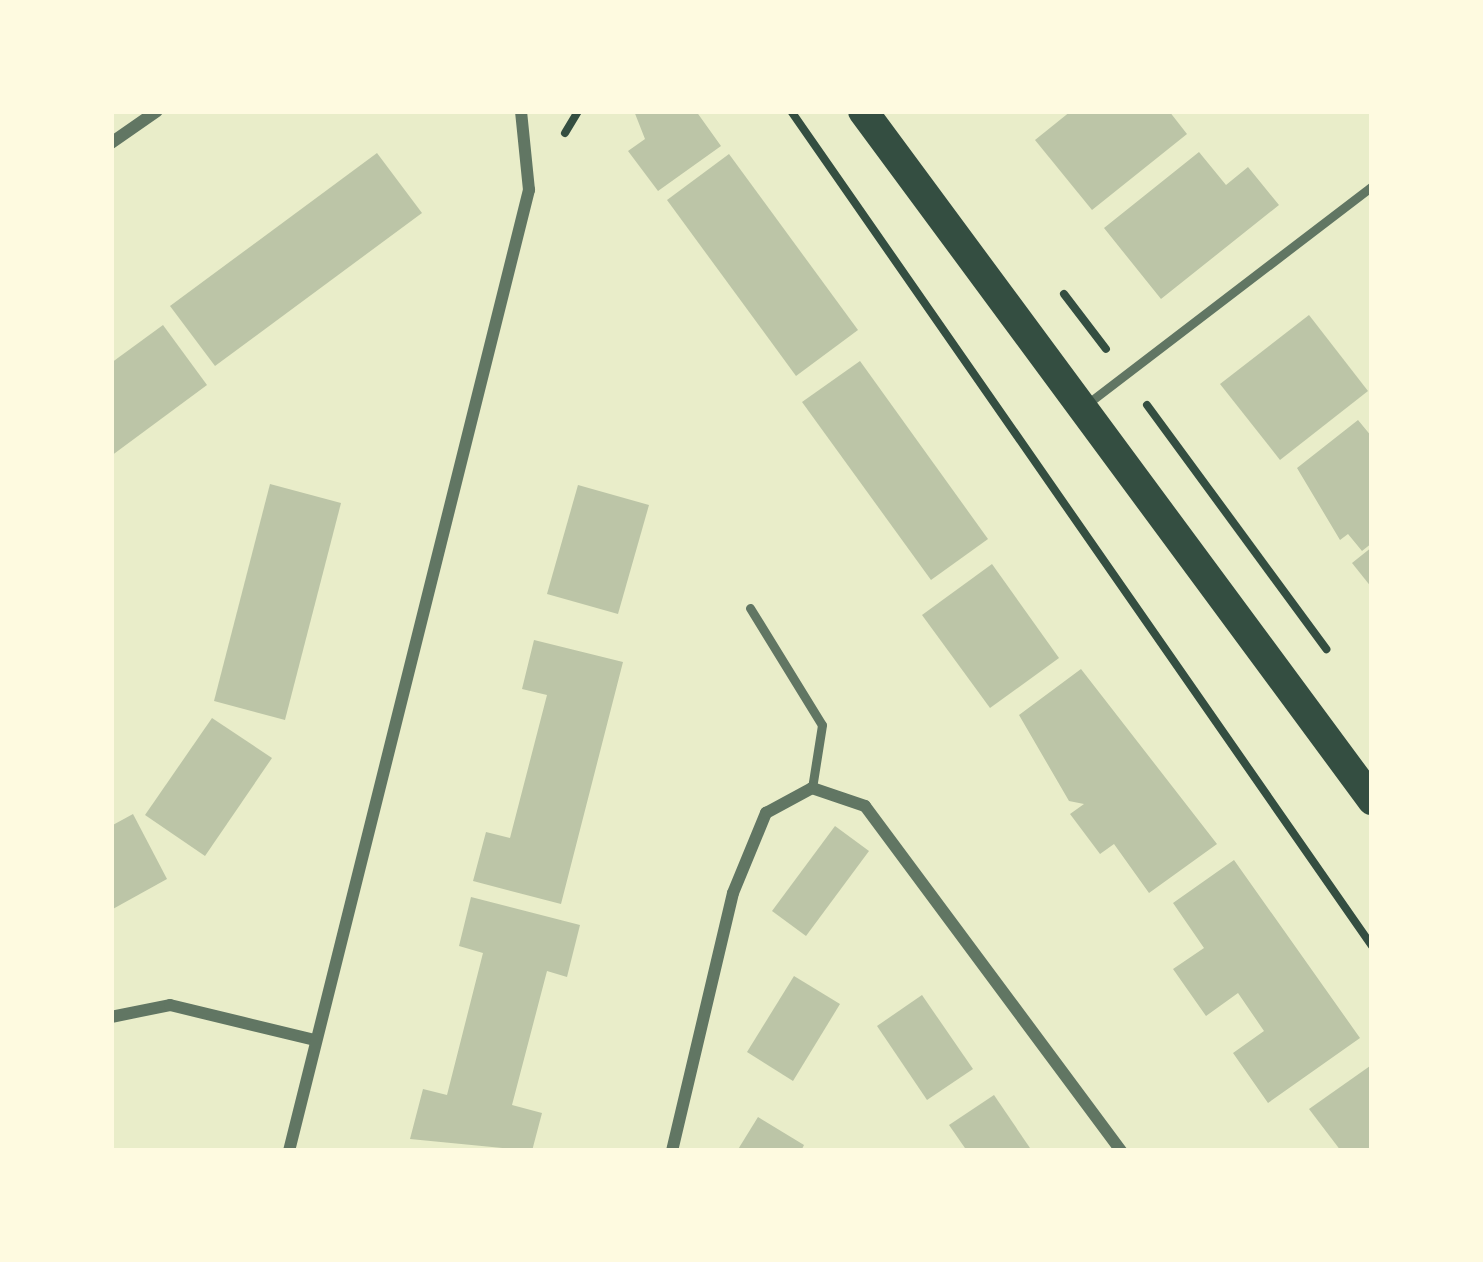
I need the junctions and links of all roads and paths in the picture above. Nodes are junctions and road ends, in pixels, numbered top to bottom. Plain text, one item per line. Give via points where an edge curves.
1 (157, 111) edge
2 (520, 111) edge
3 (791, 111) edge
4 (863, 111) edge
5 (111, 143) edge
6 (1372, 187) edge
7 (1083, 407) junction
8 (750, 608) dead end
9 (812, 788) junction
10 (1372, 800) edge
11 (1372, 946) edge
12 (111, 1017) edge
13 (315, 1040) junction
14 (289, 1151) edge
15 (672, 1151) edge
16 (1121, 1151) edge

1 - 5 street
2 - 13 street via 529,190
3 - 11 path via 1048,467 1134,593 1147,631
4 - 7 main road
6 - 7 lane
7 - 10 main road
8 - 9 lane via 822,725
9 - 15 street via 766,813 733,893
9 - 16 street via 865,806
12 - 13 street via 170,1005
13 - 14 street

